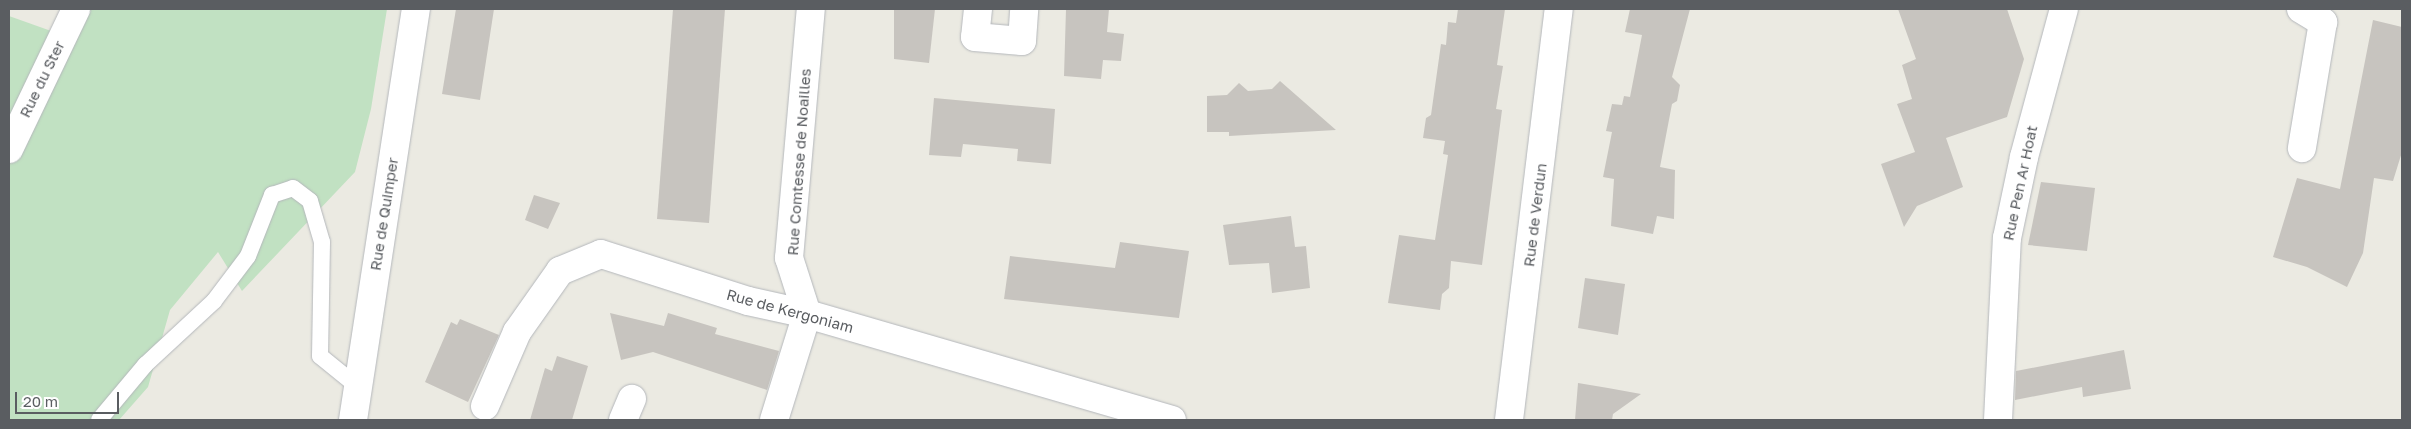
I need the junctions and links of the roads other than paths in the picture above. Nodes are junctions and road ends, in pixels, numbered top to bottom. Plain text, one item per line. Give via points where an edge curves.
1 (76, 9) edge
2 (416, 9) edge
3 (811, 9) edge
4 (978, 9) edge
5 (1024, 9) edge
6 (1559, 9) edge
7 (2064, 9) edge
8 (2301, 9) edge
9 (9, 148) edge
10 (2302, 148) dead end
11 (807, 314) junction
12 (358, 386) junction
13 (485, 406) dead end
14 (1100, 410) edge
15 (99, 420) edge
16 (353, 420) edge
17 (774, 420) edge
18 (1172, 420) edge
19 (1508, 420) edge
20 (1998, 420) edge

1 - 9 street, Rue du Ster
2 - 12 street, Rue de Quimper
3 - 11 street, Rue Comtesse de Noailles via 789,258
4 - 5 street via 975,38 1022,41
6 - 19 street, Rue de Verdun
7 - 20 street, Rue Pen Ar Hoat via 2024,157 2007,238
8 - 10 street via 2323,22
11 - 13 street, Rue de Kergoniam via 748,301 601,254 560,271 517,332
11 - 14 street, Rue de Kergoniam
11 - 17 street
12 - 15 lane via 320,356 322,242 310,201 293,188 272,195 248,256 214,302 145,365
12 - 16 street, Rue de Quimper
14 - 18 street, Rue de Kergoniam

